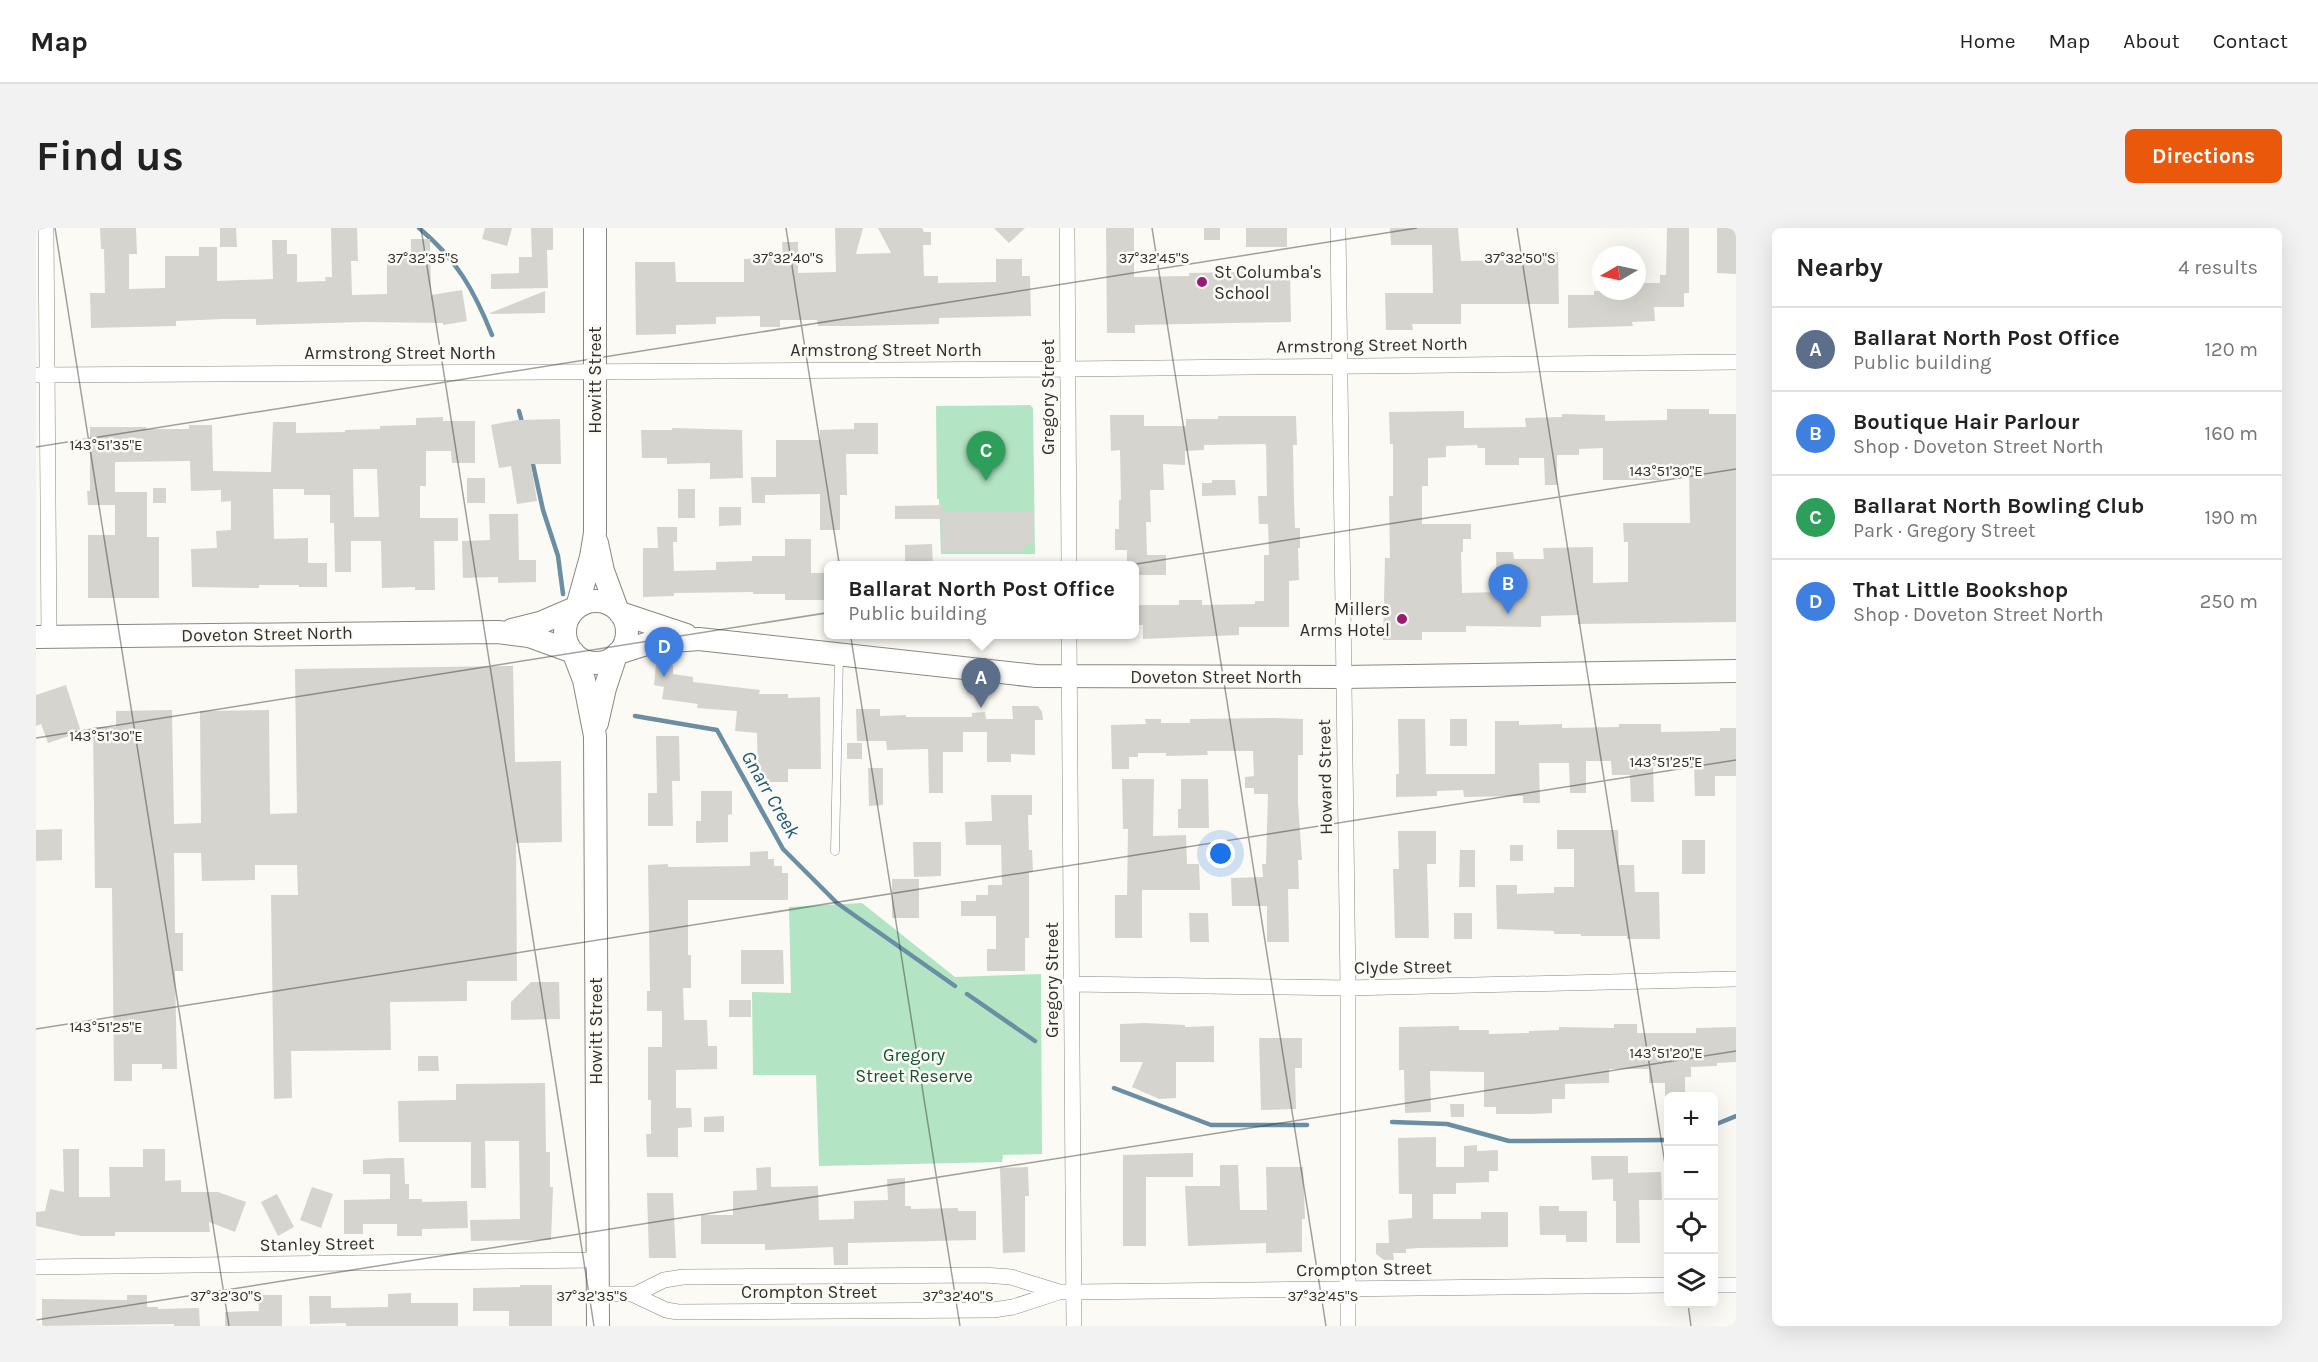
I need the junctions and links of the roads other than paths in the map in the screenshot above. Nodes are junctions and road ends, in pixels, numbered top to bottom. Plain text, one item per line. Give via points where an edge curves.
1 (46, 228) edge
2 (595, 228) edge
3 (1067, 228) edge
4 (1338, 228) edge
5 (1736, 362) edge
6 (1340, 365) junction
7 (1068, 369) junction
8 (595, 371) junction
9 (41, 375) edge
10 (595, 533) junction
11 (1069, 561) edge
12 (576, 608) junction
13 (619, 611) junction
14 (498, 632) junction
15 (42, 637) edge
16 (699, 639) junction
17 (1069, 639) edge
18 (573, 653) junction
19 (617, 654) junction
20 (839, 655) junction
21 (1736, 671) edge
22 (1070, 676) junction
23 (1343, 677) junction
24 (595, 736) junction
25 (835, 851) dead end
26 (1736, 979) edge
27 (1071, 984) junction
28 (1348, 988) junction
29 (597, 1260) junction
30 (36, 1267) edge
31 (1664, 1285) edge
32 (1718, 1285) edge
33 (1736, 1285) edge
34 (1348, 1288) junction
35 (1067, 1292) junction
36 (598, 1294) junction
37 (632, 1294) junction
38 (598, 1326) edge
39 (1074, 1326) edge
40 (1348, 1326) edge

1 - 9 street
2 - 8 main road, Howitt Street
3 - 7 street, Gregory Street
4 - 6 street, Howard Street
5 - 6 street, Armstrong Street North
6 - 7 street, Armstrong Street North
6 - 23 street, Howard Street
7 - 8 street, Armstrong Street North
7 - 11 street, Gregory Street
8 - 9 street, Armstrong Street North
8 - 10 main road, Howitt Street
9 - 15 street
10 - 12 main road, Howitt Street
10 - 13 main road, Howitt Street via 601,563
12 - 13 main road via 598,601
12 - 14 main road, Doveton Street North via 540,623
12 - 18 main road via 568,618 565,632
13 - 16 main road, Doveton Street North
13 - 19 main road via 627,634
14 - 15 main road, Doveton Street North
14 - 18 main road, Doveton Street North via 529,636
16 - 19 main road, Doveton Street North via 649,643
16 - 20 main road, Doveton Street North
17 - 22 street, Gregory Street
18 - 19 main road via 596,663
18 - 24 main road, Howitt Street via 584,680
19 - 24 main road, Howitt Street
20 - 22 main road, Doveton Street North via 1022,675
20 - 25 lane
21 - 23 main road, Doveton Street North
22 - 23 main road, Doveton Street North
22 - 27 street, Gregory Street
23 - 28 street, Howard Street
24 - 29 main road, Howitt Street
26 - 28 street, Clyde Street
27 - 28 street, Clyde Street
27 - 35 street, Gregory Street
28 - 34 street, Howard Street
29 - 30 street, Stanley Street
29 - 36 main road, Howitt Street
31 - 34 street, Crompton Street
32 - 33 street
34 - 35 street, Crompton Street
34 - 40 street, Howard Street
35 - 37 street, Crompton Street via 1011,1277 972,1275 682,1277
35 - 37 street, Crompton Street via 993,1310 678,1312
35 - 39 street, Gregory Street
36 - 37 street, Crompton Street
36 - 38 main road, Howitt Street

